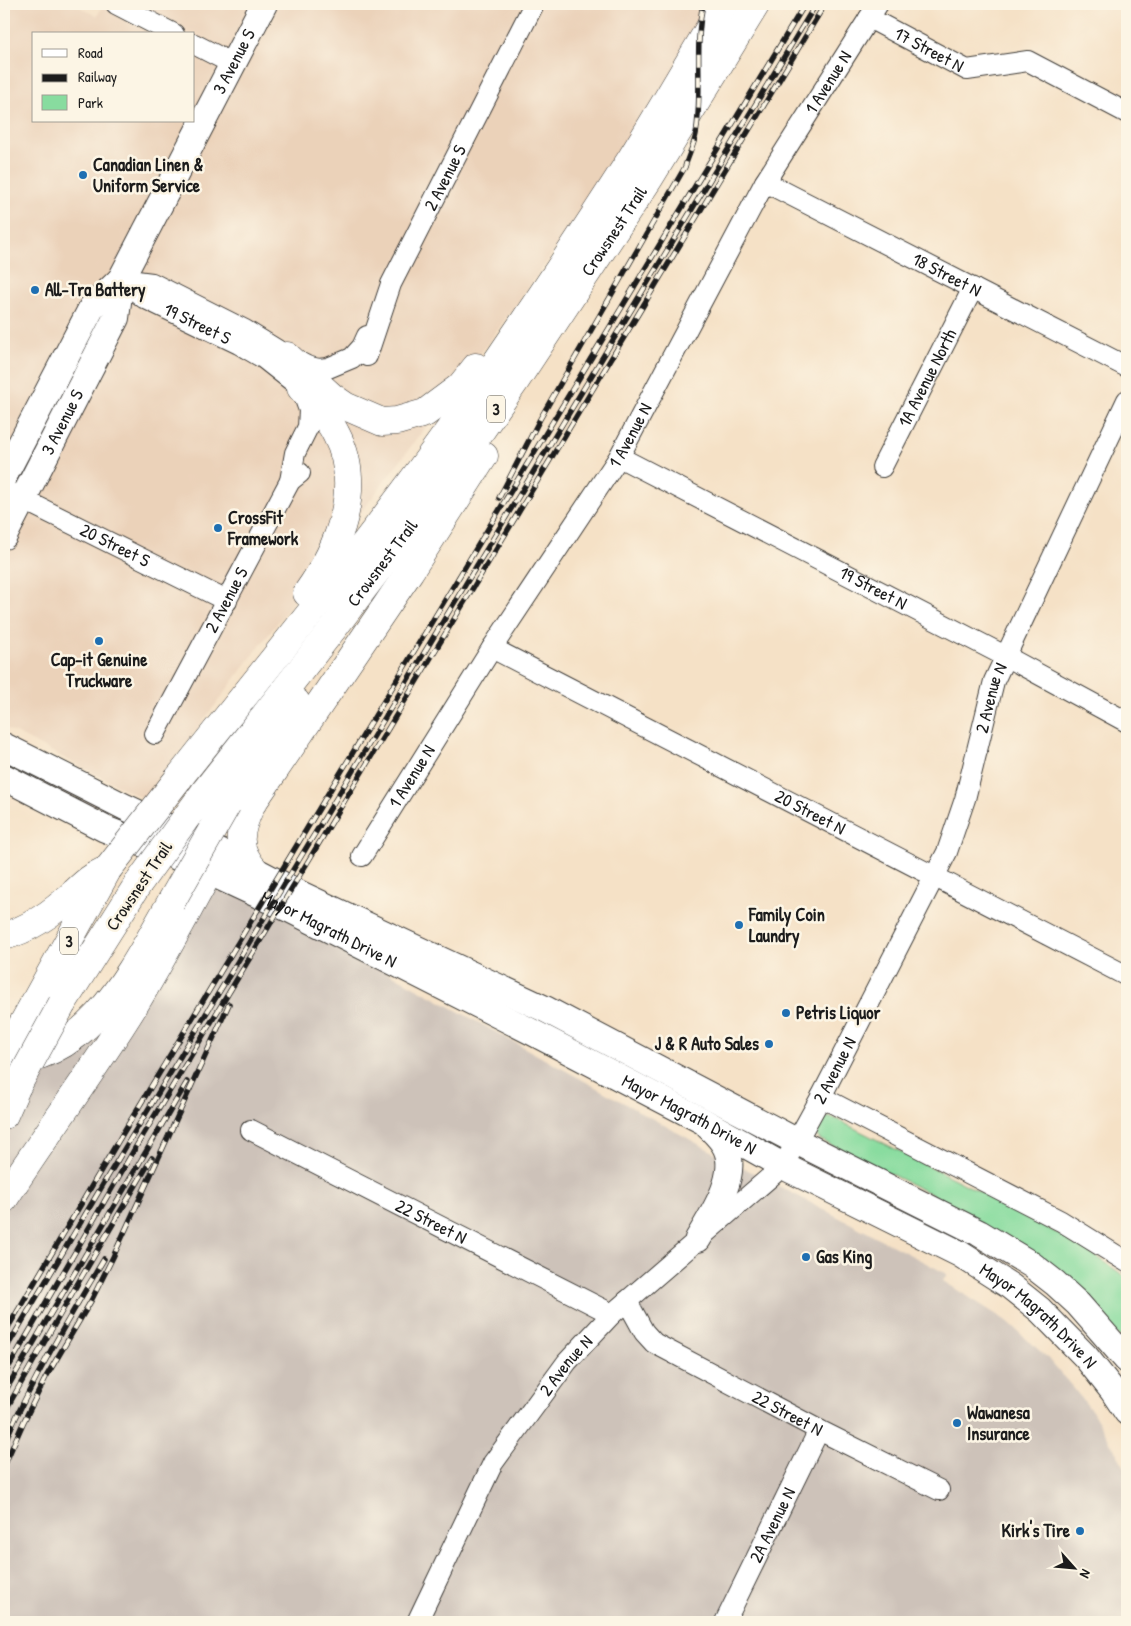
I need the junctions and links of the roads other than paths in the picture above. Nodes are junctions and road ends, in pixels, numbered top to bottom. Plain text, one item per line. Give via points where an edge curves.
1 (116, 4) edge
2 (264, 4) edge
3 (534, 4) edge
4 (724, 4) edge
5 (756, 4) edge
6 (874, 11) edge
7 (170, 32) edge
8 (195, 45) edge
9 (233, 64) junction
10 (1127, 113) edge
11 (640, 168) junction
12 (765, 182) junction
13 (121, 279) junction
14 (391, 284) junction
15 (973, 288) junction
16 (287, 356) junction
17 (367, 356) dead end
18 (1127, 367) edge
19 (301, 388) junction
20 (1127, 400) edge
21 (619, 457) junction
22 (882, 467) dead end
23 (4, 476) edge
24 (13, 495) edge
25 (4, 536) edge
26 (227, 601) junction
27 (492, 648) junction
28 (1005, 656) junction
29 (1127, 722) edge
30 (155, 734) dead end
31 (4, 746) edge
32 (184, 771) junction
33 (4, 777) edge
34 (215, 798) junction
35 (362, 856) dead end
36 (208, 859) junction
37 (108, 869) junction
38 (256, 872) junction
39 (936, 877) junction
40 (4, 936) edge
41 (1127, 976) edge
42 (4, 1060) edge
43 (821, 1097) junction
44 (4, 1116) edge
45 (703, 1120) junction
46 (251, 1130) dead end
47 (796, 1141) junction
48 (783, 1166) junction
49 (4, 1200) edge
50 (698, 1239) junction
51 (1127, 1262) edge
52 (627, 1301) junction
53 (612, 1314) junction
54 (1127, 1360) edge
55 (1127, 1412) edge
56 (819, 1430) junction
57 (939, 1490) dead end
58 (417, 1622) edge
59 (725, 1622) edge

1 - 7 street
2 - 9 main road, 3 Avenue S
3 - 14 street, 2 Avenue S
4 - 11 highway, Crowsnest Trail / 3
5 - 11 highway, Crowsnest Trail / 3
6 - 10 street, 17 Street N via 967,70 1028,61
6 - 12 street, 1 Avenue N
8 - 9 street
9 - 13 main road, 3 Avenue S
11 - 16 highway via 500,332 460,387 424,413 397,421 382,422 369,418 332,397
11 - 32 highway, Crowsnest Trail / 3 via 555,275 409,485 308,618
11 - 34 highway, Crowsnest Trail / 3 via 516,380 381,582
11 - 38 highway via 590,289 410,571 250,805 241,827 241,844 243,856
12 - 15 street, 18 Street N
12 - 21 street, 1 Avenue N
13 - 16 street, 19 Street S via 152,283 245,330
13 - 19 street, 19 Street S via 144,298 263,358
13 - 23 main road, 3 Avenue S via 92,306
13 - 24 main road, 3 Avenue S via 116,318
14 - 16 street, 19 Street S via 362,347 352,358 318,369
14 - 17 street, 2 Avenue S
15 - 18 street, 18 Street N
15 - 22 street, 1A Avenue North
19 - 26 street, 2 Avenue S via 309,410 308,427 295,453 297,476
19 - 32 highway via 328,421 343,450 348,487 344,519 319,576
20 - 28 street, 2 Avenue N
21 - 27 street, 1 Avenue N
21 - 28 street, 19 Street N
24 - 25 main road, 3 Avenue S
24 - 26 street, 20 Street S
26 - 30 street, 2 Avenue S
27 - 35 street, 1 Avenue N
27 - 39 street, 20 Street N
28 - 29 street, 19 Street N
28 - 39 street, 2 Avenue N via 994,681 958,821
31 - 36 main road via 125,807
32 - 37 highway, Crowsnest Trail / 3, bridge
33 - 36 main road via 106,829
34 - 42 highway, bridge via 170,902 132,968 97,1016 76,1036 54,1049 36,1057
34 - 44 highway, Crowsnest Trail / 3, bridge via 138,884 62,1004
36 - 38 main road, Mayor Magrath Drive N
36 - 45 main road, Mayor Magrath Drive N via 291,910
36 - 49 highway via 165,953 132,1009
37 - 40 highway via 91,877 34,922
37 - 42 highway, Crowsnest Trail / 3
38 - 47 main road, Mayor Magrath Drive N via 545,1009
39 - 41 street, 20 Street N
39 - 43 street, 2 Avenue N
43 - 47 street, 2 Avenue N
43 - 51 street via 1044,1212
45 - 48 main road, Mayor Magrath Drive N
45 - 50 main road via 726,1148 728,1176 717,1207
46 - 53 street, 22 Street N
47 - 48 street, 2 Avenue N
47 - 54 main road, Mayor Magrath Drive N via 979,1233 1032,1265 1078,1304
48 - 50 street, 2 Avenue N
48 - 55 main road, Mayor Magrath Drive N via 960,1254 1010,1286 1066,1336
50 - 52 street, 2 Avenue N
52 - 53 street, 2 Avenue N
52 - 56 street, 22 Street N via 654,1343
53 - 58 street, 2 Avenue N via 567,1362 494,1463
56 - 57 street, 22 Street N
56 - 59 street, 2A Avenue N

